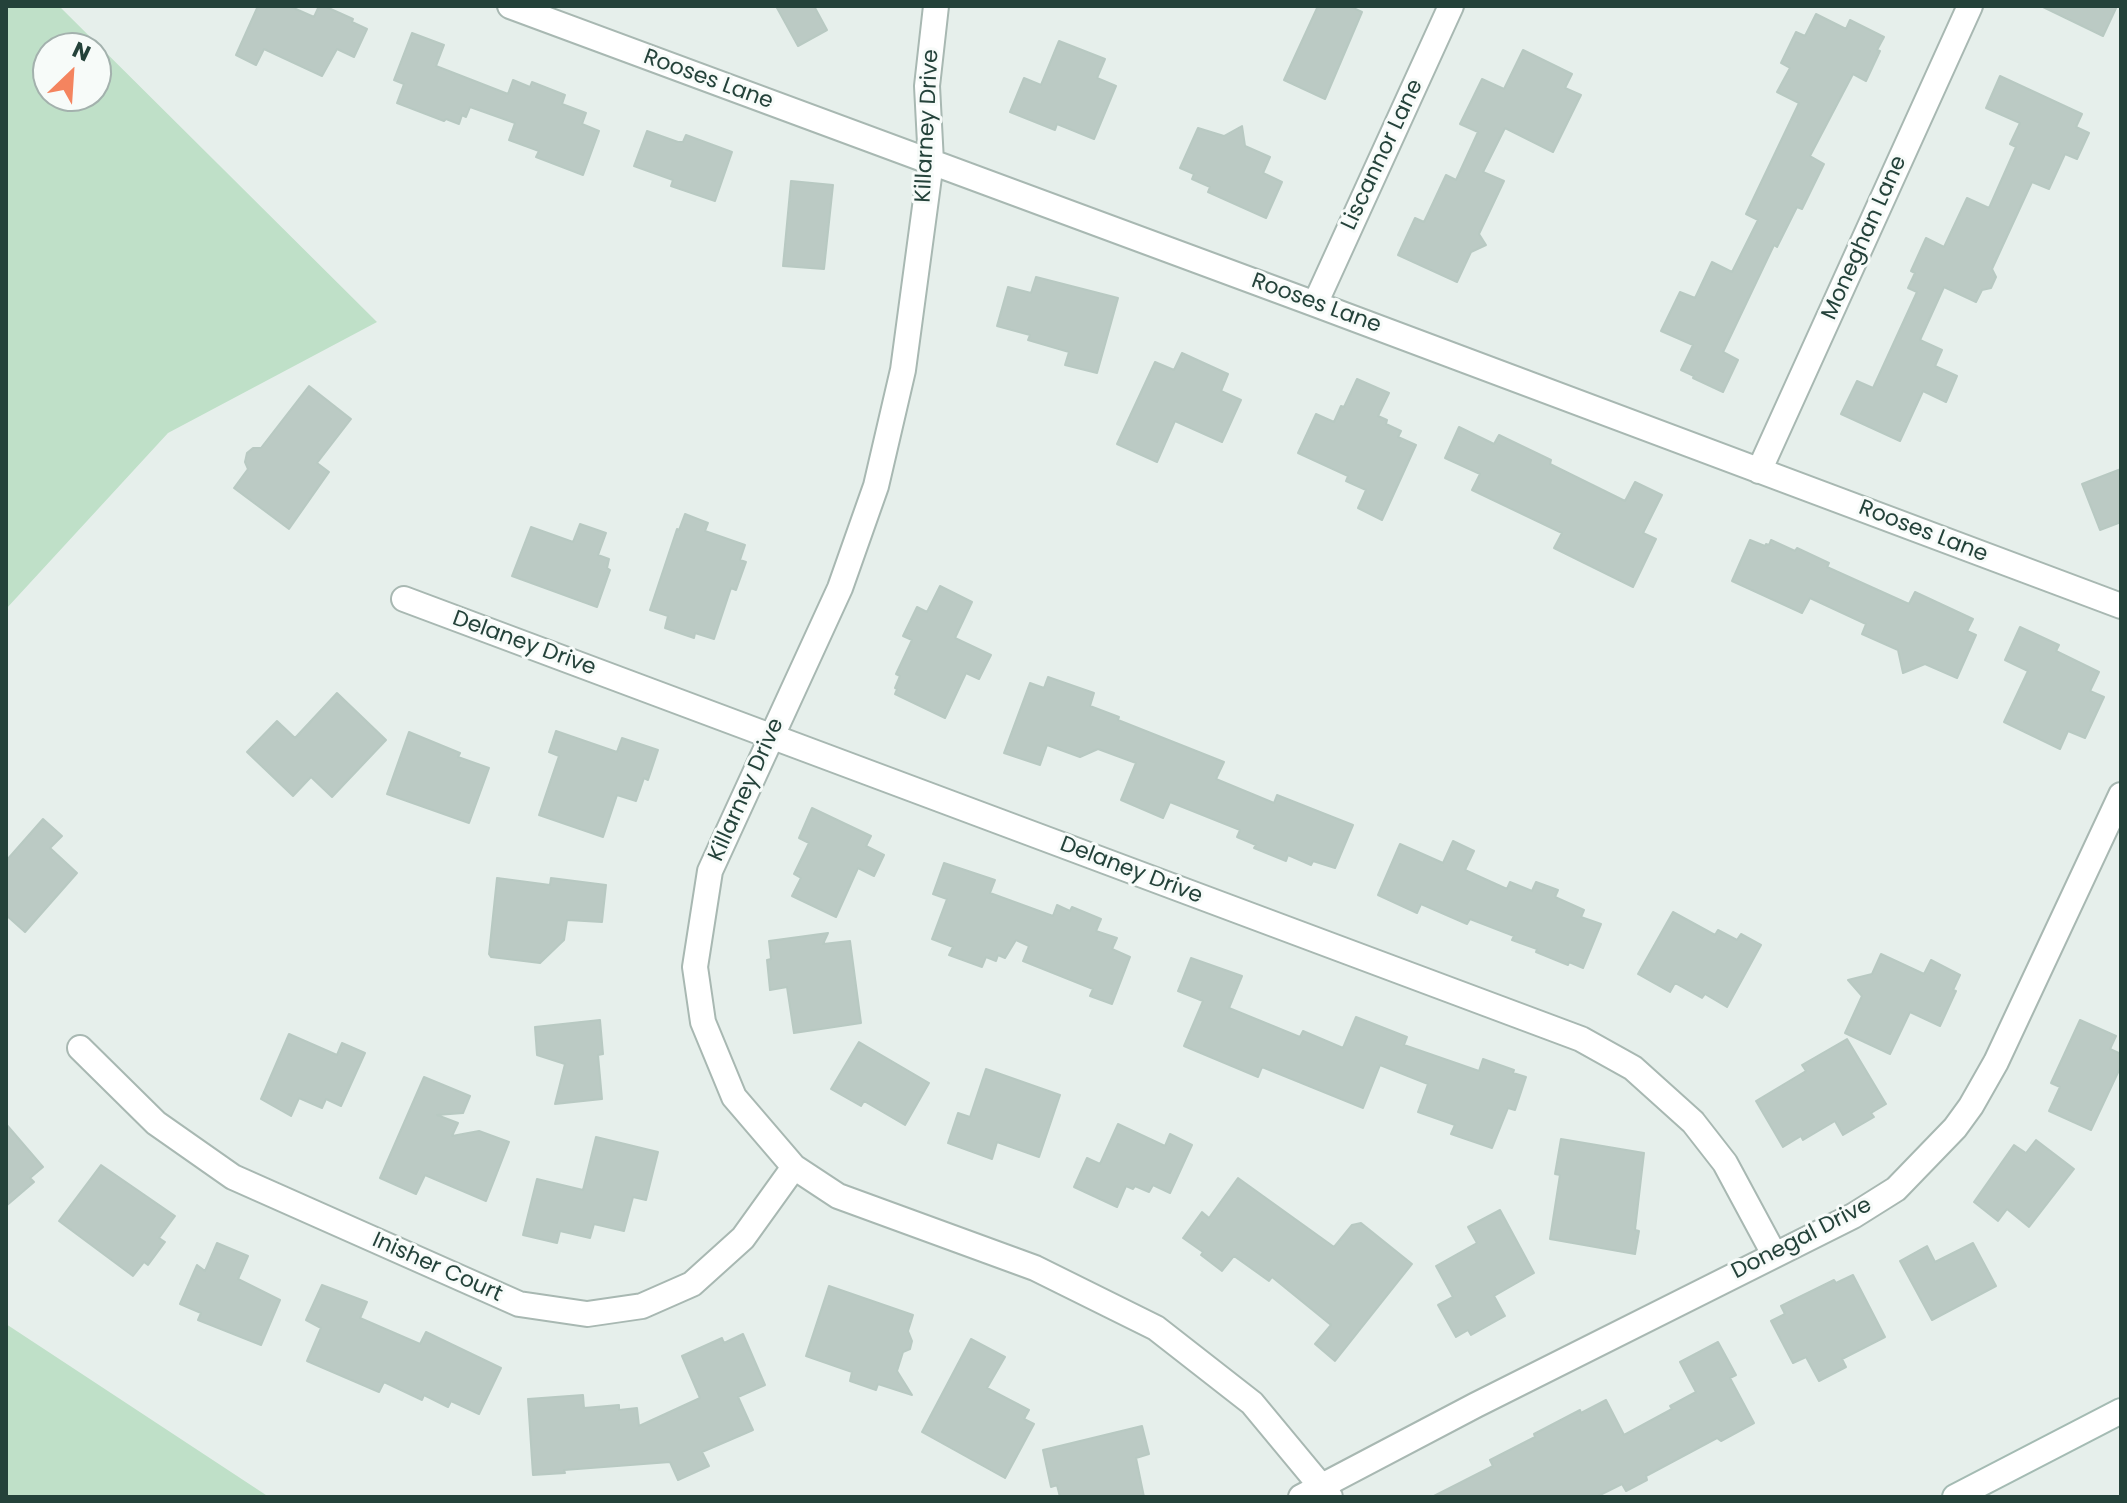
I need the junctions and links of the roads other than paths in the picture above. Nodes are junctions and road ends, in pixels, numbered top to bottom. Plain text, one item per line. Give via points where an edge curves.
1 (510, 6) edge
2 (936, 6) edge
3 (1451, 6) edge
4 (1970, 6) edge
5 (931, 162) junction
6 (1315, 304) junction
7 (1759, 471) junction
8 (404, 599) dead end
9 (2121, 606) edge
10 (771, 736) junction
11 (2121, 795) edge
12 (80, 1048) dead end
13 (794, 1167) junction
14 (1774, 1254) junction
15 (2121, 1411) edge
16 (1318, 1493) edge
17 (1955, 1497) edge

1 - 5 street, Rooses Lane
2 - 5 street, Killarney Drive via 927,86
3 - 6 street, Liscannor Lane
4 - 7 street, Moneghan Lane
5 - 6 street, Rooses Lane
5 - 10 street, Killarney Drive via 903,370 876,486 840,588
6 - 7 street, Rooses Lane
7 - 9 street, Rooses Lane
8 - 10 street, Delaney Drive
10 - 13 street, Killarney Drive via 710,871 695,967 703,1022 734,1097
10 - 14 street, Delaney Drive via 1581,1039 1633,1068 1693,1122 1725,1163
11 - 14 street, Donegal Drive via 1996,1062 1955,1128 1896,1189
12 - 13 street, Inisher Court via 156,1123 233,1177 519,1304 587,1314 642,1306 692,1284 743,1238
13 - 16 street, Killarney Drive via 838,1196 1035,1268 1156,1328 1252,1403
14 - 16 street, Donegal Drive
15 - 17 street

